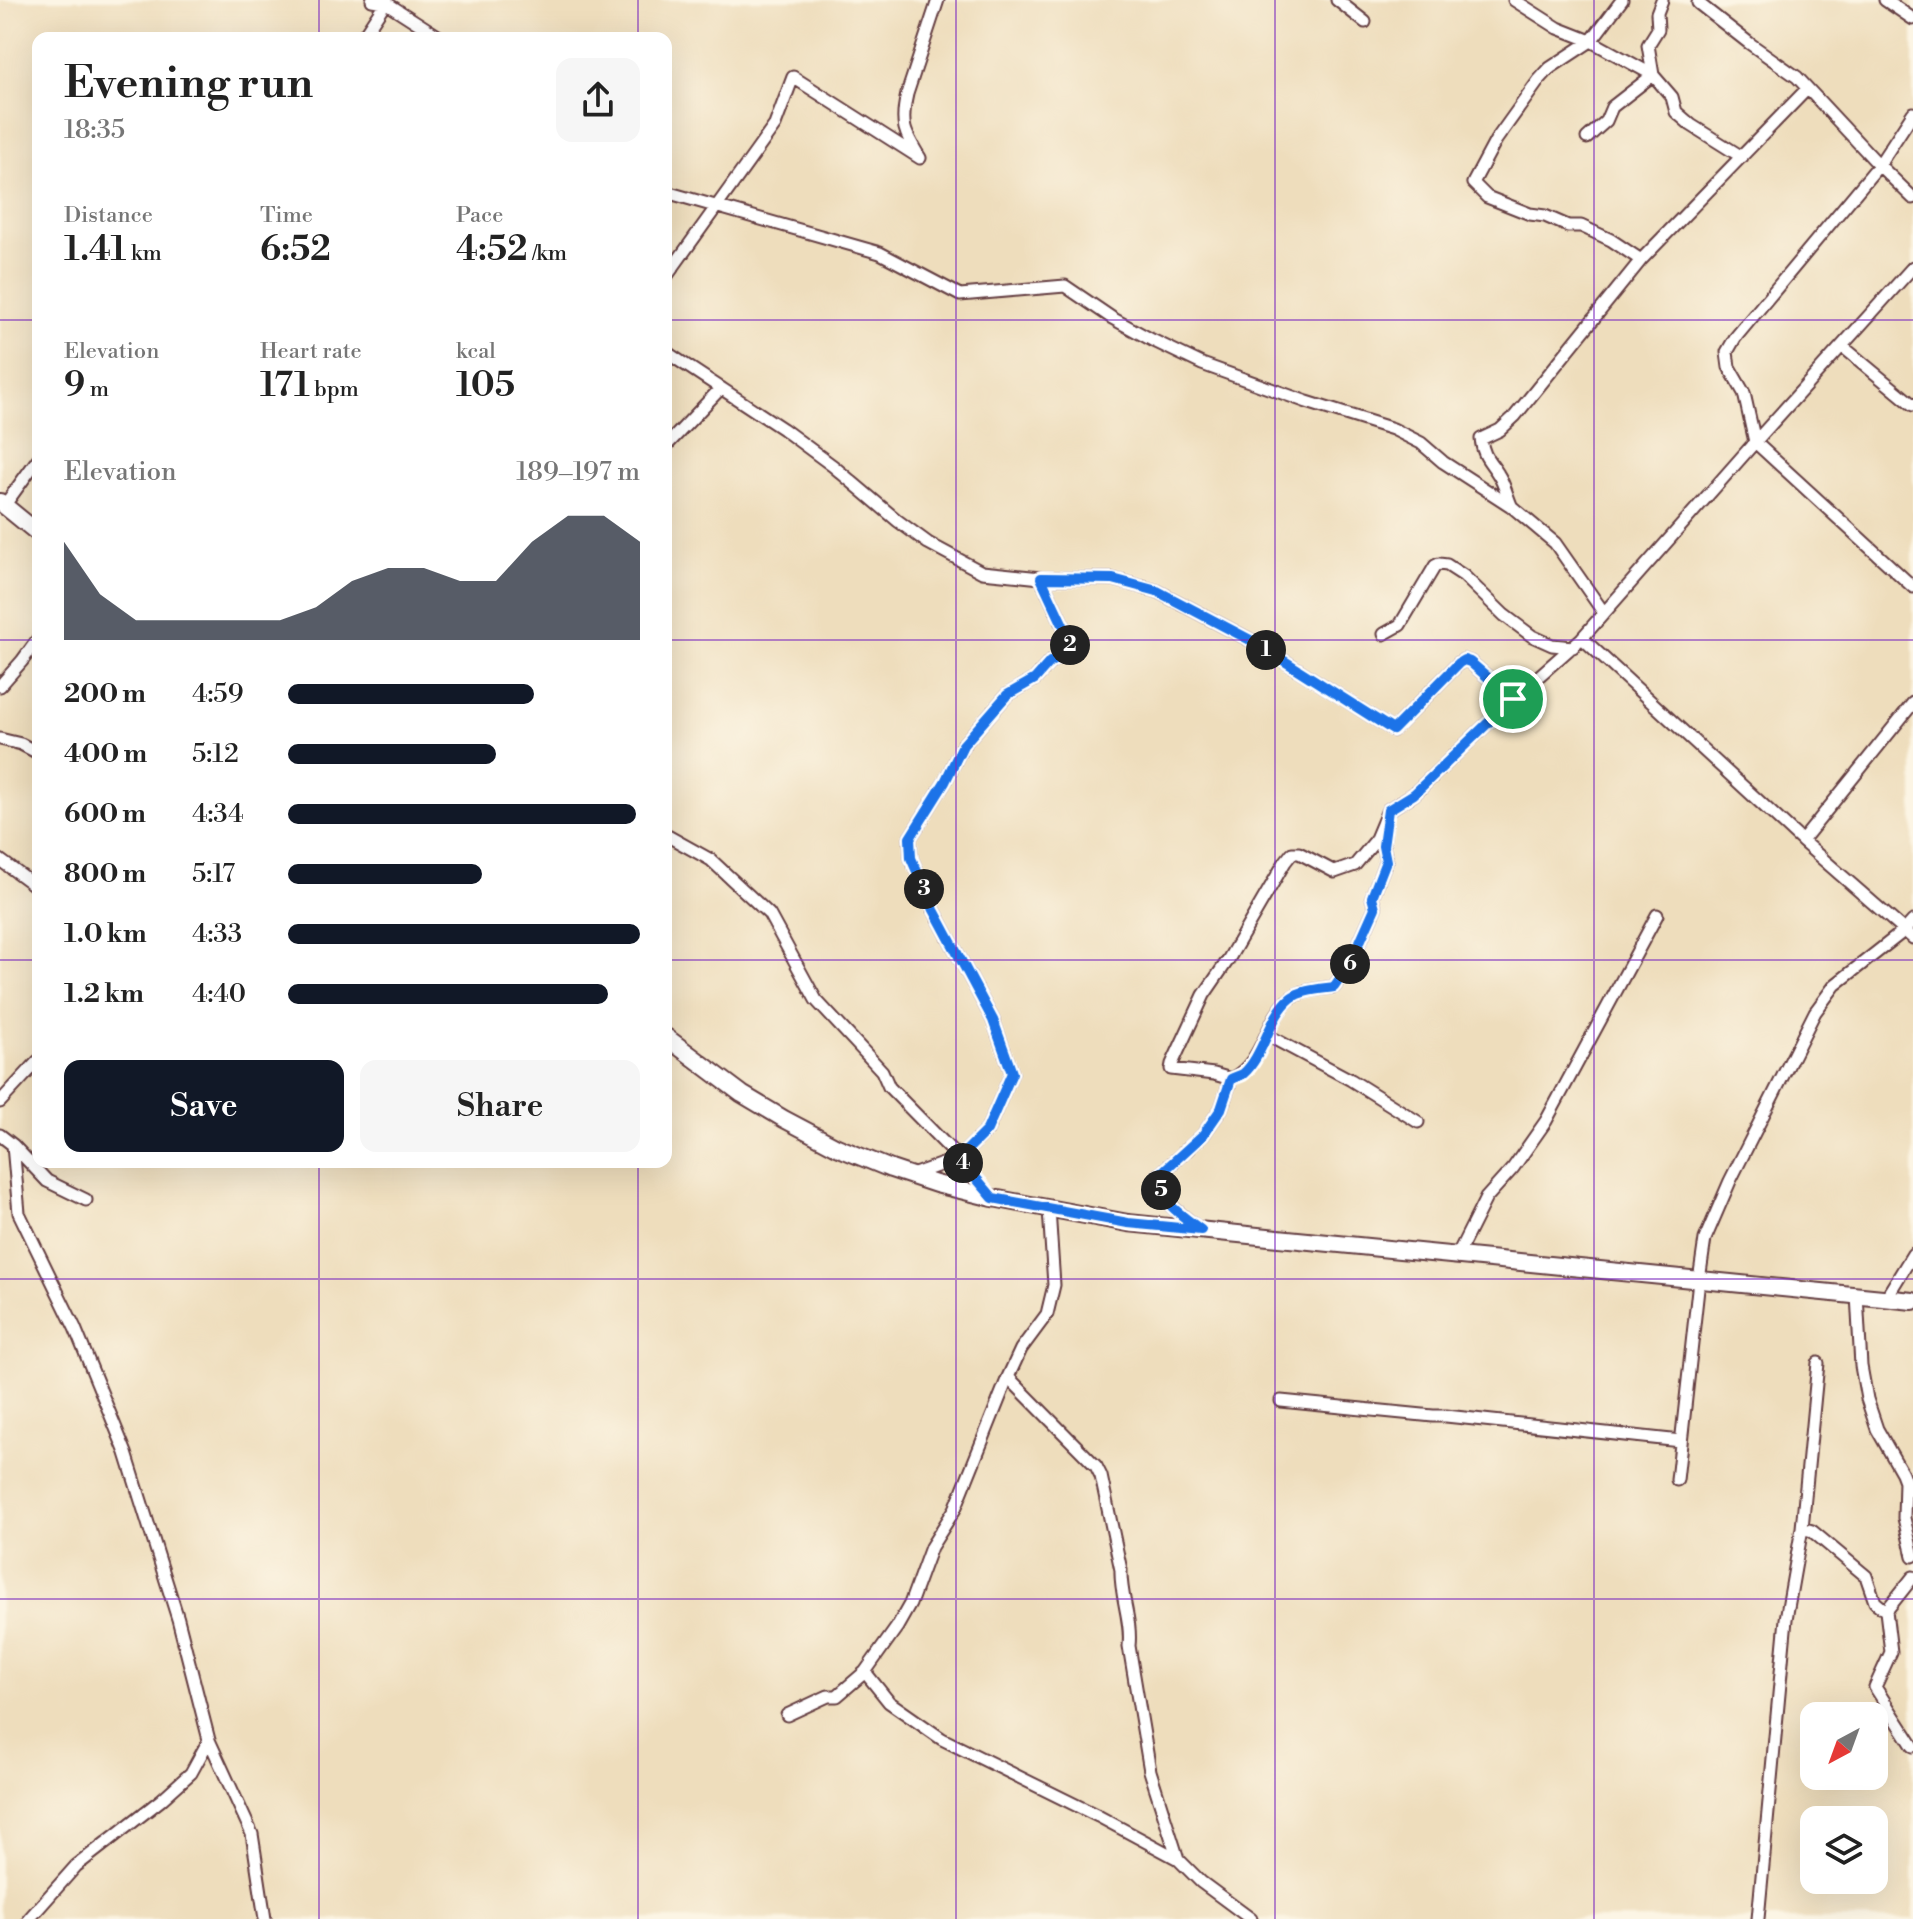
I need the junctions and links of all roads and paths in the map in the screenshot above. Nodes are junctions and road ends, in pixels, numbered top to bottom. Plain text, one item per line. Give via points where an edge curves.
1 (372, 0) edge
2 (938, 0) edge
3 (1337, 0) edge
4 (1514, 0) edge
5 (1622, 0) edge
6 (1662, 0) edge
7 (1699, 0) edge
8 (1885, 0) edge
9 (386, 1) edge
10 (1913, 19) edge
11 (1365, 22) dead end
12 (366, 32) edge
13 (432, 32) edge
14 (1591, 41) junction
15 (1653, 75) junction
16 (1807, 89) junction
17 (1913, 113) edge
18 (1587, 138) dead end
19 (1742, 157) junction
20 (1879, 165) junction
21 (672, 194) edge
22 (1913, 198) edge
23 (715, 207) junction
24 (1641, 260) junction
25 (1913, 267) edge
26 (672, 268) edge
27 (1842, 346) junction
28 (672, 356) edge
29 (721, 388) junction
30 (1913, 405) edge
31 (672, 440) edge
32 (1755, 442) junction
33 (32, 466) edge
34 (2, 504) edge
35 (1511, 506) junction
36 (32, 528) edge
37 (1041, 578) junction
38 (1913, 587) edge
39 (1604, 613) junction
40 (1384, 634) dead end
41 (1582, 638) junction
42 (32, 647) edge
43 (1573, 647) junction
44 (0, 686) edge
45 (1513, 699) junction
46 (1913, 703) edge
47 (0, 739) edge
48 (32, 750) edge
49 (1388, 810) junction
50 (672, 838) edge
51 (1802, 841) junction
52 (0, 860) edge
53 (32, 884) edge
54 (1657, 915) dead end
55 (1910, 930) edge
56 (1267, 1035) junction
57 (672, 1042) edge
58 (32, 1067) edge
59 (1231, 1079) junction
60 (0, 1102) edge
61 (1418, 1122) dead end
62 (0, 1135) edge
63 (13, 1145) junction
64 (959, 1158) junction
65 (32, 1165) edge
66 (35, 1168) edge
67 (911, 1176) junction
68 (993, 1198) junction
69 (86, 1200) dead end
70 (1049, 1209) junction
71 (1201, 1230) junction
72 (1913, 1254) edge
73 (1457, 1256) junction
74 (1699, 1280) junction
75 (1857, 1295) junction
76 (1886, 1298) junction
77 (1913, 1301) edge
78 (1818, 1363) dead end
79 (1008, 1377) junction
80 (1281, 1401) dead end
81 (1681, 1441) junction
82 (1677, 1480) dead end
83 (1802, 1528) junction
84 (1913, 1556) edge
85 (1913, 1577) edge
86 (1886, 1611) junction
87 (865, 1672) junction
88 (787, 1715) dead end
89 (209, 1740) junction
90 (1913, 1746) edge
91 (1178, 1859) junction
92 (29, 1919) edge
93 (265, 1919) edge
94 (1251, 1919) edge
95 (1758, 1919) edge

1 - 9 street
2 - 23 street via 904,107 904,131 920,158 793,77 775,125
3 - 11 street
4 - 14 street via 1558,28
5 - 14 street
6 - 15 street via 1658,29 1648,45
7 - 16 street
8 - 10 street
9 - 12 street
9 - 13 street
14 - 15 street
14 - 24 street via 1539,80 1473,183 1487,197 1581,226
15 - 18 street via 1612,107 1606,121
15 - 19 street via 1672,97 1676,112
16 - 19 street
16 - 20 street
17 - 20 street
19 - 24 street
20 - 22 street
20 - 32 street via 1727,352 1744,393
21 - 23 street
23 - 26 street
23 - 35 street via 880,253 960,295 1065,286 1112,318 1202,364 1393,429
24 - 35 street via 1515,416 1481,439
25 - 27 street
27 - 30 street
27 - 32 street
28 - 29 street
29 - 31 street
29 - 37 street via 833,466 928,543 982,572
32 - 38 street
32 - 39 street
33 - 34 street
34 - 36 street
35 - 39 street via 1555,543
37 - 45 street via 1113,579 1157,591 1256,643 1393,730 1464,660
37 - 64 street via 1072,651 1007,695 963,745 910,838 911,858 993,1020 1012,1073 987,1130
39 - 41 street
40 - 43 street via 1400,625 1439,564 1464,576 1532,636
41 - 43 street
41 - 51 street
42 - 44 street
43 - 45 street
45 - 49 street via 1414,794
46 - 51 street
47 - 48 street
49 - 56 street via 1386,861 1372,897 1375,908 1350,964 1334,987 1292,997
49 - 59 street via 1375,841 1355,865 1335,872 1292,853 1204,995 1171,1069
50 - 64 street via 711,860 769,914 816,1000 882,1071 889,1087
51 - 55 street
52 - 53 street
54 - 73 street via 1546,1121 1486,1198
55 - 74 street via 1835,985 1815,1012 1730,1181 1705,1239
56 - 59 street via 1244,1073
56 - 61 street
57 - 67 street via 784,1119
58 - 60 street
59 - 71 street via 1221,1109 1203,1135 1158,1176 1170,1205
62 - 63 street
63 - 65 street
63 - 89 street via 19,1213 75,1328 126,1453
64 - 67 street
64 - 68 street
66 - 69 street via 47,1181
67 - 68 street
68 - 70 street
70 - 71 street
70 - 79 street via 1054,1285 1047,1314
71 - 73 street
72 - 76 street
73 - 74 street
74 - 75 street
74 - 81 street
75 - 76 street
75 - 84 street via 1867,1399 1905,1481 1904,1518
76 - 77 street
78 - 83 street
79 - 87 street via 910,1604
79 - 91 street via 1101,1476 1121,1570 1150,1771
80 - 81 street
81 - 82 street
83 - 86 street via 1866,1576 1875,1602
83 - 95 street via 1786,1619
85 - 86 street
86 - 90 street via 1891,1652 1875,1687
87 - 88 street via 837,1696
87 - 91 street via 889,1702 942,1739
89 - 92 street via 191,1773 76,1866
89 - 93 street via 252,1834
91 - 94 street

